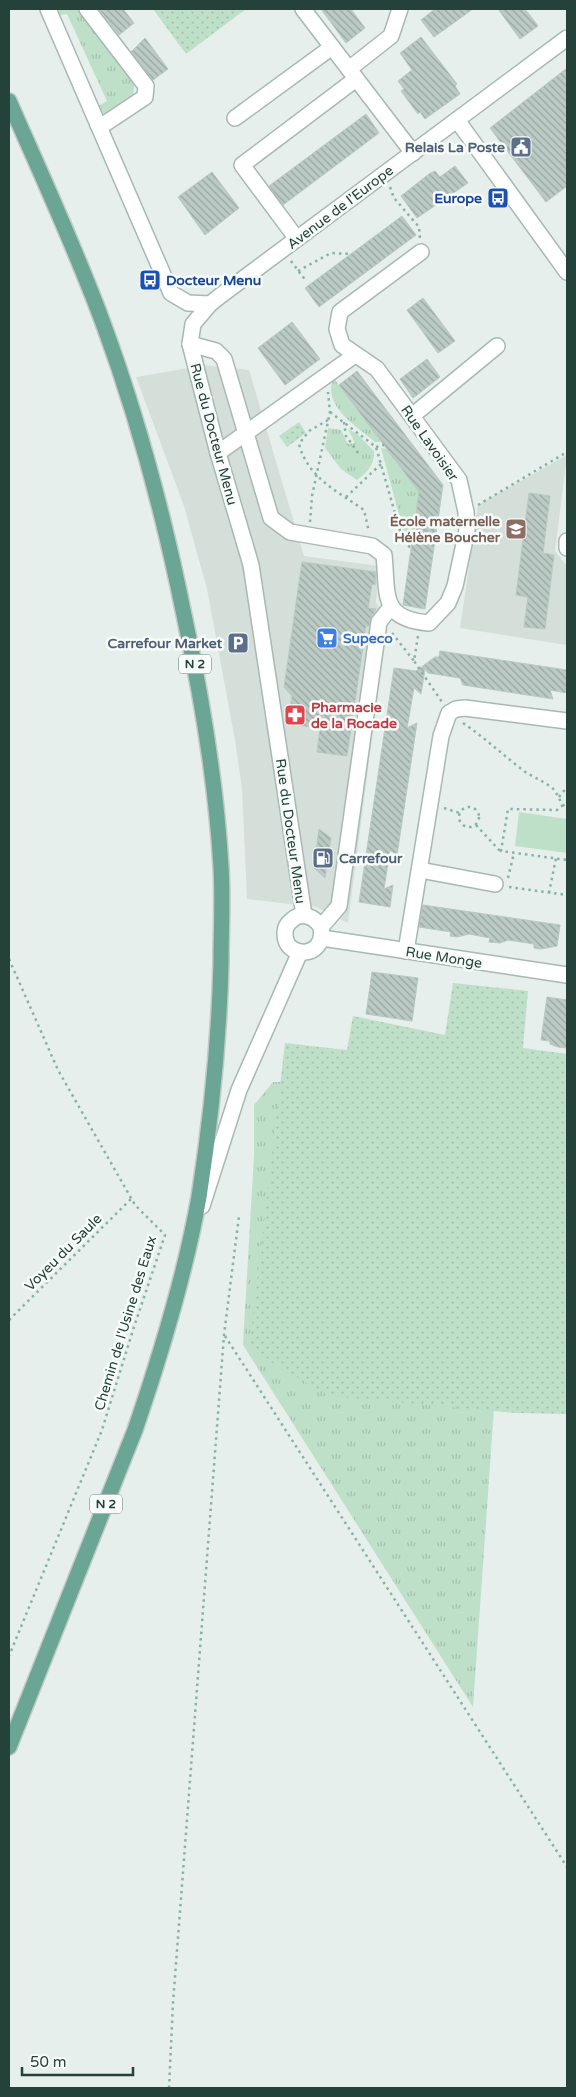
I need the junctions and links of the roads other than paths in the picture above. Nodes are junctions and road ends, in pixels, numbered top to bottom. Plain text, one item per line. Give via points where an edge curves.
1 (48, 9) edge
2 (87, 9) edge
3 (303, 9) edge
4 (400, 9) edge
5 (567, 38) edge
6 (332, 47) junction
7 (353, 74) junction
8 (9, 100) edge
9 (235, 118) dead end
10 (457, 120) junction
11 (98, 125) junction
12 (413, 153) junction
13 (297, 239) junction
14 (421, 252) road end
15 (567, 272) edge
16 (210, 304) junction
17 (190, 344) junction
18 (498, 346) dead end
19 (356, 355) junction
20 (412, 416) junction
21 (246, 434) junction
22 (218, 453) junction
23 (567, 541) edge
24 (567, 548) edge
25 (390, 607) junction
26 (567, 721) edge
27 (420, 870) junction
28 (495, 884) dead end
29 (304, 915) junction
30 (321, 933) junction
31 (406, 951) junction
32 (300, 952) junction
33 (567, 975) edge
34 (186, 1256) junction
35 (9, 1747) edge

1 - 11 street
2 - 11 street via 146,86 145,97
3 - 6 street
4 - 7 street via 391,36
5 - 10 street, Avenue de l'Europe
6 - 7 street
6 - 9 street
7 - 12 street
7 - 13 street via 242,165
8 - 34 main road, N 2 via 102,320 139,428 176,573 204,713 221,869 219,1016 198,1198
10 - 12 street, Avenue de l'Europe
10 - 15 street
11 - 16 street via 171,293 188,303
12 - 13 street, Avenue de l'Europe
13 - 16 street, Avenue de l'Europe
14 - 19 street, Rue Lavoisier via 340,312 337,329 342,344
16 - 17 street, Rue du Docteur Menu via 193,324
17 - 21 street via 216,351 224,359
17 - 22 street, Rue du Docteur Menu
18 - 20 street
19 - 20 street, Rue Lavoisier via 377,369
19 - 21 street
20 - 25 street, Rue Lavoisier via 459,480 467,530 455,586 443,609 429,623 413,622 393,612
21 - 22 street
21 - 25 street via 271,518 290,532 379,549 384,555
22 - 29 street, Rue du Docteur Menu via 251,566
23 - 24 street
25 - 30 street via 379,622 339,906
26 - 27 street via 465,708 449,713 441,736
27 - 28 street
27 - 31 street
29 - 30 street via 314,919
29 - 32 street via 288,924 285,935 290,947
30 - 31 street, Rue Monge
30 - 32 street via 316,948
31 - 33 street, Rue Monge
32 - 34 street via 239,1090
34 - 35 main road, N 2 via 135,1430

